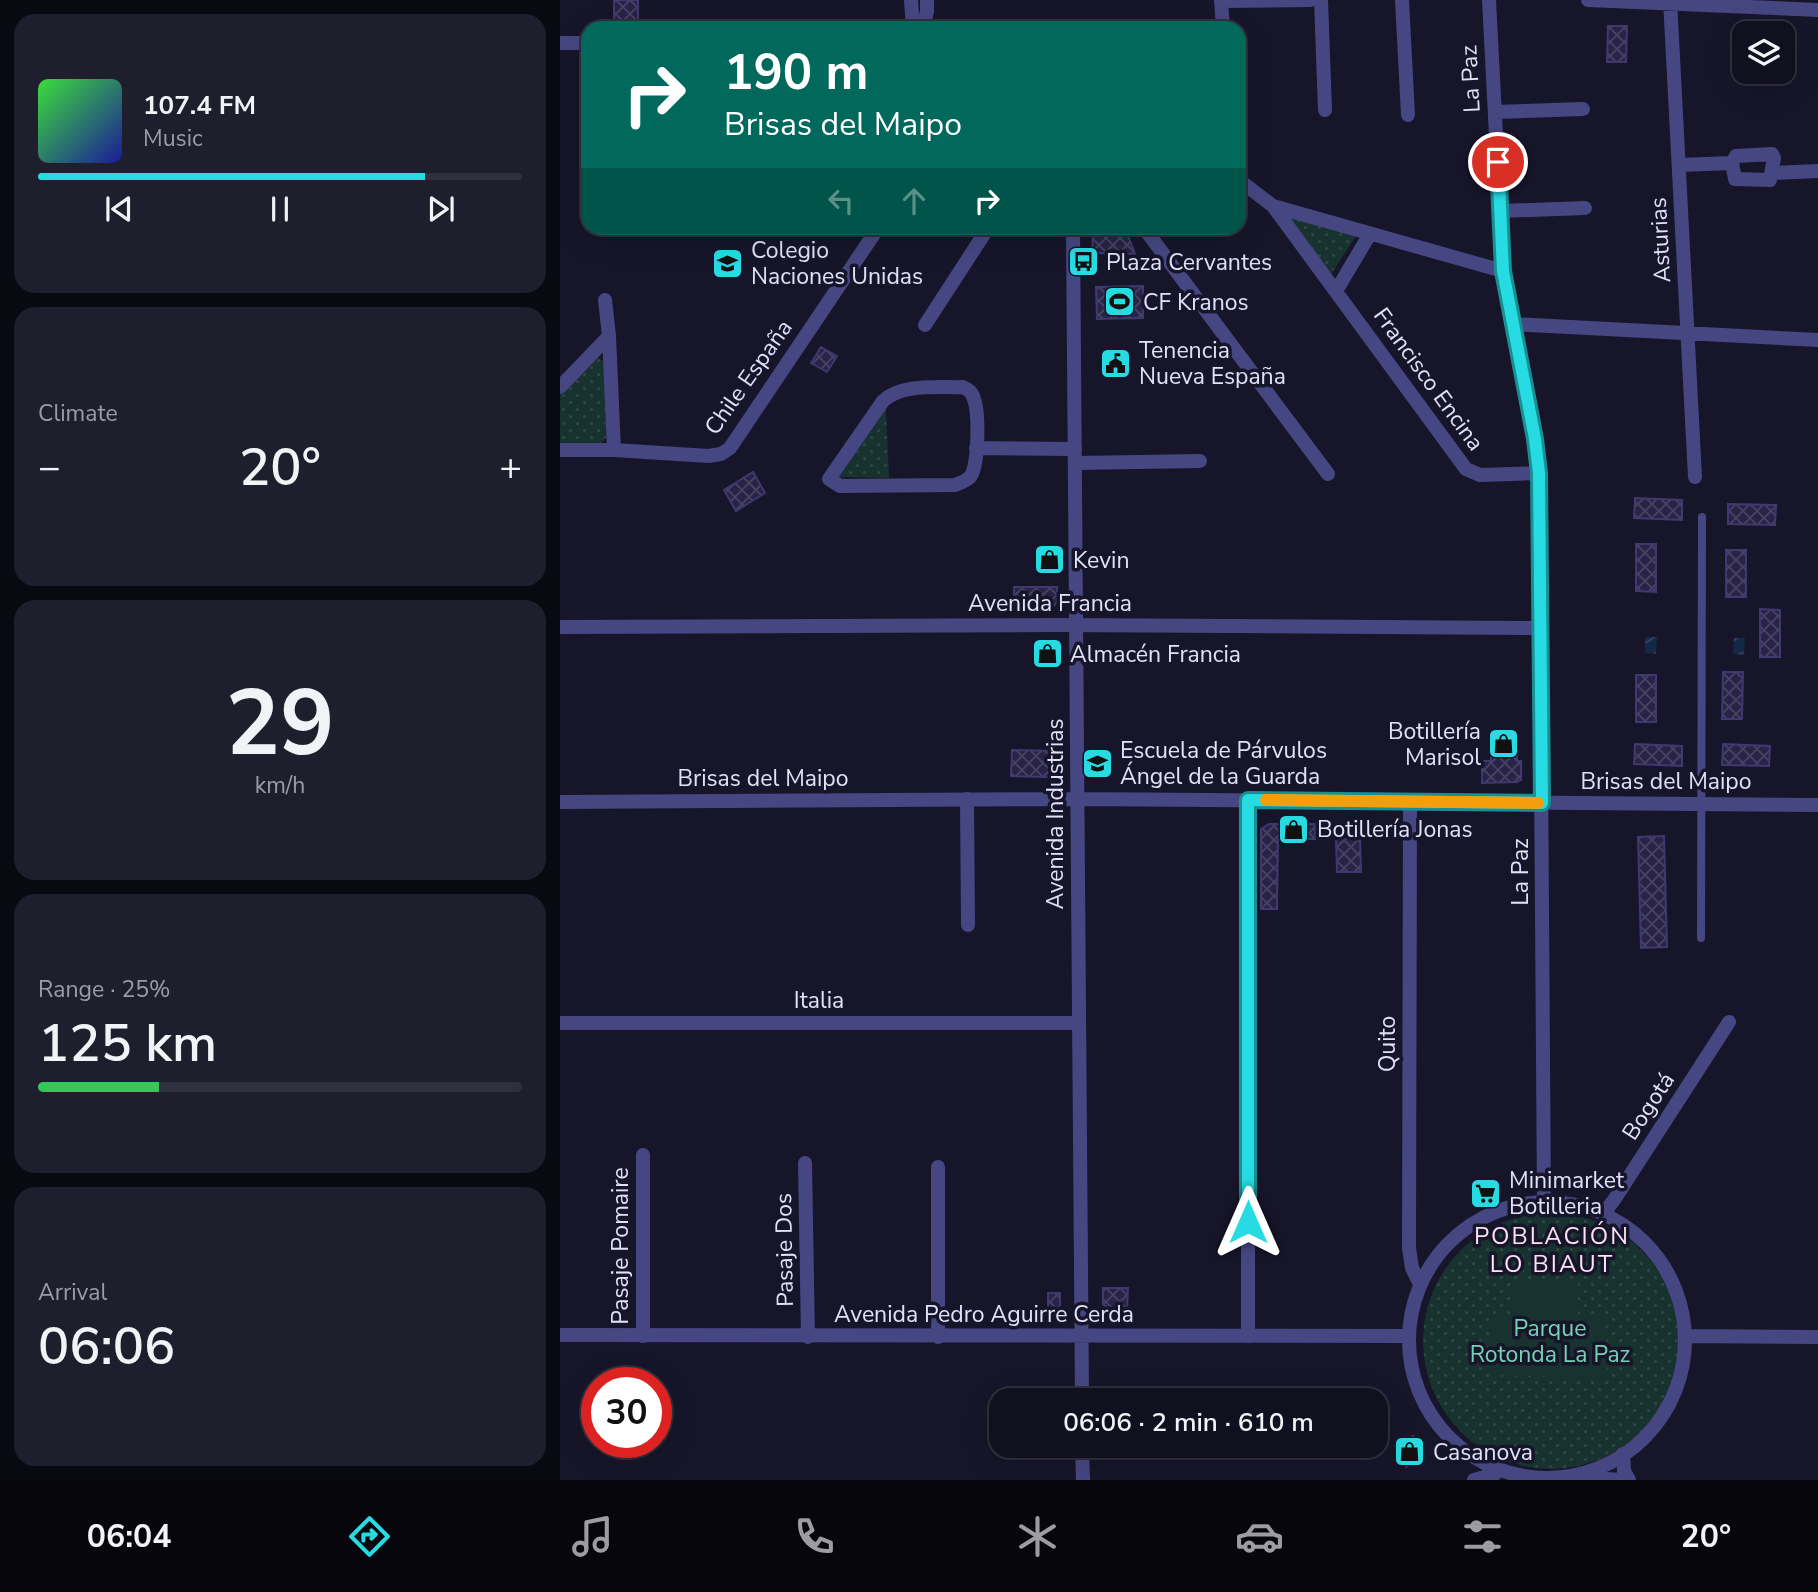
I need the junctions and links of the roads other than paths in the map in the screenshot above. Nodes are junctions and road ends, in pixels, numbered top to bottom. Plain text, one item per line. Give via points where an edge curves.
1 (911, 0) edge
2 (927, 0) edge
3 (1310, 0) edge
4 (1321, 0) edge
5 (1402, 0) edge
6 (1489, 0) edge
7 (1588, 0) edge
8 (1818, 0) edge
9 (1221, 1) edge
10 (1670, 2) edge
11 (1818, 10) edge
12 (912, 21) edge
13 (924, 21) edge
14 (1222, 21) edge
15 (560, 43) edge
16 (581, 43) edge
17 (1583, 109) dead end
18 (1325, 110) dead end
19 (1495, 112) junction
20 (1408, 115) dead end
21 (1732, 163) junction
22 (1679, 165) junction
23 (1818, 172) edge
24 (1773, 173) junction
25 (1246, 185) edge
26 (1273, 206) junction
27 (1585, 208) dead end
28 (1501, 211) junction
29 (1370, 234) junction
30 (873, 235) edge
31 (984, 235) edge
32 (1073, 235) edge
33 (1149, 235) edge
34 (1503, 271) junction
35 (1336, 291) junction
36 (605, 300) dead end
37 (1512, 324) junction
38 (926, 325) dead end
39 (1687, 333) junction
40 (609, 336) junction
41 (1818, 340) edge
42 (560, 387) edge
43 (976, 448) junction
44 (560, 450) edge
45 (614, 450) junction
46 (1075, 456) junction
47 (1200, 461) dead end
48 (1539, 473) junction
49 (1328, 474) dead end
50 (1695, 477) dead end
51 (1702, 517) dead end
52 (1076, 625) junction
53 (560, 627) edge
54 (1541, 628) junction
55 (967, 799) junction
56 (1077, 799) junction
57 (1248, 800) junction
58 (560, 802) edge
59 (1410, 802) junction
60 (1542, 803) junction
61 (1701, 804) junction
62 (1818, 805) edge
63 (968, 925) dead end
64 (1701, 938) dead end
65 (1729, 1022) dead end
66 (560, 1023) edge
67 (1079, 1023) junction
68 (643, 1155) dead end
69 (805, 1163) dead end
70 (938, 1167) dead end
71 (1544, 1202) junction
72 (1603, 1213) junction
73 (1420, 1284) junction
74 (560, 1335) edge
75 (643, 1336) junction
76 (1248, 1336) junction
77 (1409, 1336) junction
78 (1685, 1336) junction
79 (808, 1337) junction
80 (938, 1337) junction
81 (1082, 1337) junction
82 (1818, 1337) edge
83 (1082, 1388) edge
84 (1623, 1454) junction
85 (1082, 1458) edge
86 (1498, 1469) junction
87 (1553, 1478) edge
88 (1083, 1480) edge
89 (1474, 1480) edge
90 (1627, 1480) edge

1 - 12 street
2 - 13 street
3 - 9 street
4 - 18 street
5 - 20 street
6 - 19 street, La Paz
7 - 10 street
8 - 11 street
9 - 14 street
10 - 11 street
10 - 22 street, Asturias
15 - 16 street
17 - 19 street
19 - 28 street, La Paz
21 - 22 street
21 - 24 street via 1737,180 1769,181
21 - 24 street via 1737,155 1772,154
22 - 39 street, Asturias
23 - 24 street
25 - 26 street, Francisco Encina
26 - 29 street, Francisco Encina
26 - 35 street, Francisco Encina
27 - 28 street
28 - 34 street, La Paz
29 - 34 street, Francisco Encina
29 - 35 street
30 - 45 street, Chile España via 730,448 709,456
31 - 38 street
32 - 46 street, Avenida Industrias
33 - 49 street
34 - 37 street, La Paz
35 - 48 street, Francisco Encina via 1466,469 1480,475
36 - 40 street
37 - 39 street
37 - 48 street, La Paz
39 - 41 street
39 - 50 street, Asturias
40 - 42 street
40 - 45 street
43 - 43 street via 974,470 955,485 840,486 829,479 883,401 905,390 963,387 971,392
43 - 46 street
44 - 45 street, Chile España
46 - 47 street
46 - 52 street, Avenida Industrias
48 - 54 street, La Paz
51 - 61 lane
52 - 53 street, Avenida Francia
52 - 54 street, Avenida Francia
52 - 56 street, Avenida Industrias
54 - 60 street, La Paz
55 - 56 street, Brisas del Maipo
55 - 58 street, Brisas del Maipo
55 - 63 street
56 - 57 street, Brisas del Maipo
56 - 67 street, Avenida Industrias
57 - 59 street, Brisas del Maipo
57 - 76 street
59 - 60 street, Brisas del Maipo
59 - 73 street, Quito via 1409,1248
60 - 61 street, Brisas del Maipo
60 - 71 street, La Paz
61 - 62 street, Brisas del Maipo
61 - 64 lane
65 - 72 street, Bogotá
66 - 67 street, Italia
67 - 81 street, Avenida Industrias
68 - 75 street, Pasaje Pomaire
69 - 79 street, Pasaje Dos
70 - 80 street
71 - 72 street
71 - 73 street via 1522,1204 1479,1219 1444,1247
72 - 78 street via 1639,1237 1666,1270 1680,1302
73 - 77 street
74 - 75 street, Avenida Pedro Aguirre Cerda
75 - 79 street, Avenida Pedro Aguirre Cerda
76 - 77 street, Avenida Pedro Aguirre Cerda
76 - 81 street, Avenida Pedro Aguirre Cerda
77 - 86 street via 1413,1374 1432,1417 1465,1451
78 - 82 street
78 - 84 street via 1680,1375 1670,1401 1645,1436
79 - 80 street, Avenida Pedro Aguirre Cerda
80 - 81 street, Avenida Pedro Aguirre Cerda
81 - 83 street, Avenida Industrias
84 - 87 street via 1605,1465
84 - 90 street
85 - 88 street
86 - 87 street
86 - 89 street
87 - 90 street

